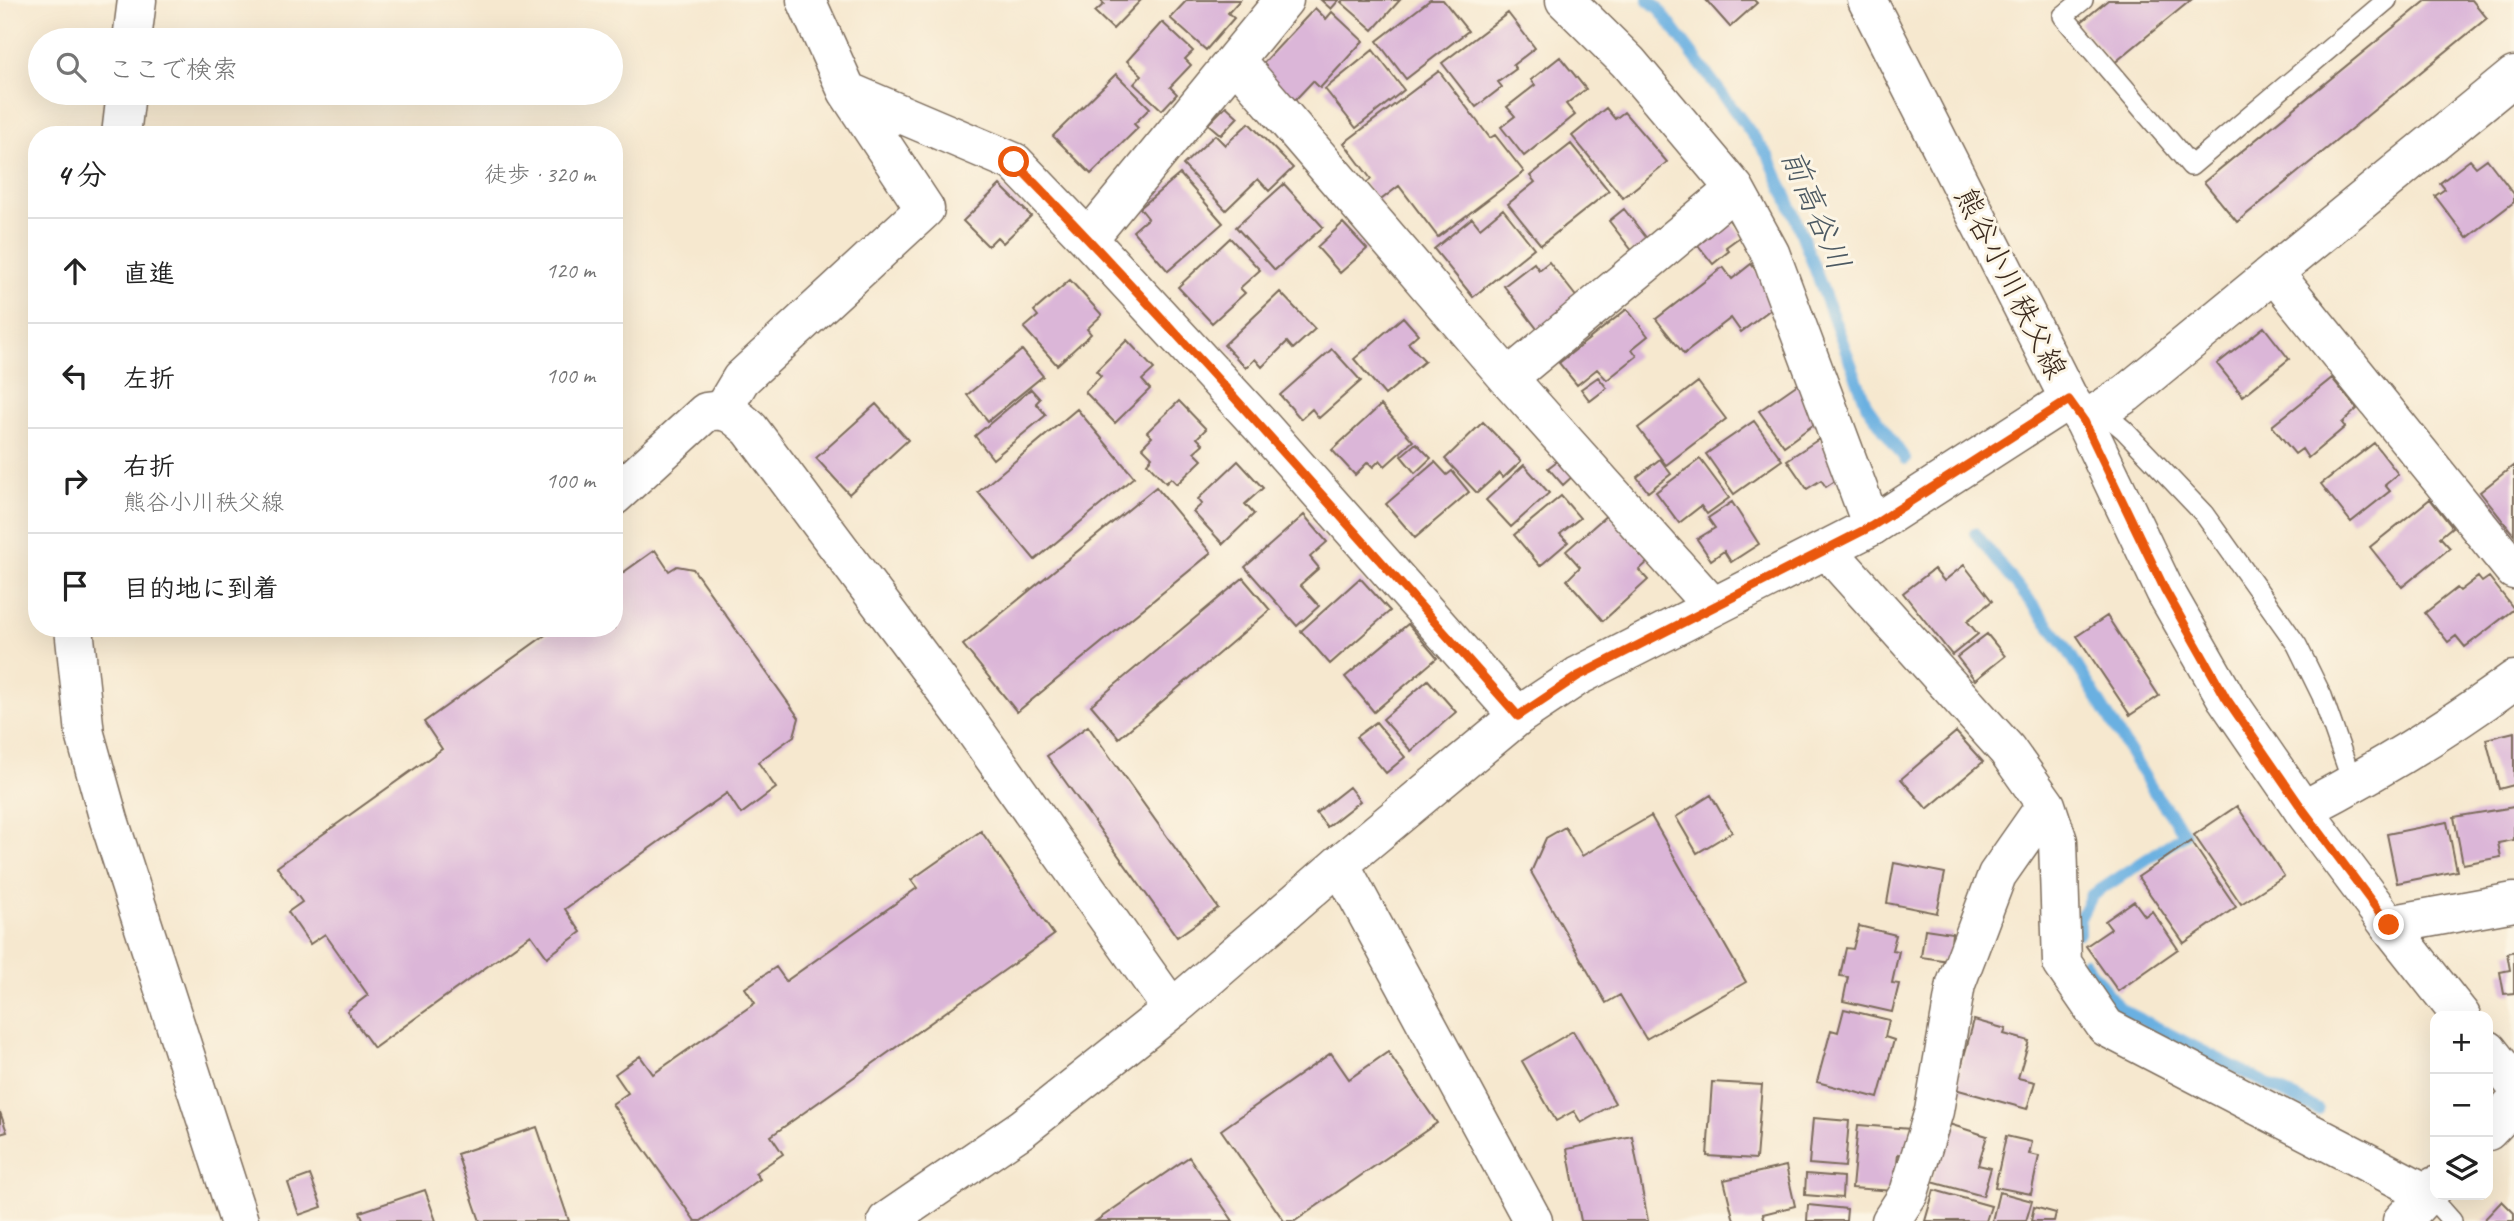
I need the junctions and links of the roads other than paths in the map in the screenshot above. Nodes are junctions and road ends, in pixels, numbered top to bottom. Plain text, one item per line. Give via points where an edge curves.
1 (137, 0) edge
2 (806, 0) edge
3 (1284, 0) edge
4 (1564, 0) edge
5 (1867, 0) edge
6 (2082, 0) edge
7 (2388, 0) edge
8 (134, 28) edge
9 (1235, 60) junction
10 (2514, 76) edge
11 (847, 91) junction
12 (125, 105) edge
13 (122, 126) edge
14 (1735, 189) junction
15 (1088, 239) junction
16 (2274, 273) junction
17 (1508, 378) junction
18 (723, 409) junction
19 (2084, 410) junction
20 (623, 489) edge
21 (1872, 526) junction
22 (1827, 550) junction
23 (2514, 570) edge
24 (1712, 606) junction
25 (75, 637) edge
26 (2514, 680) edge
27 (1518, 716) junction
28 (2353, 784) junction
29 (2046, 805) junction
30 (2303, 810) junction
31 (1340, 864) junction
32 (2514, 902) edge
33 (2389, 925) junction
34 (1172, 1009) junction
35 (2457, 1011) edge
36 (2493, 1056) edge
37 (2514, 1083) edge
38 (2514, 1104) edge
39 (2493, 1126) edge
40 (2430, 1195) edge
41 (2439, 1200) edge
42 (239, 1221) edge
43 (887, 1221) edge
44 (1533, 1221) edge
45 (1891, 1221) edge
46 (2402, 1221) edge

1 - 8 street
2 - 11 street
3 - 9 street
4 - 14 street via 1629,62
5 - 19 street, 熊谷小川秩父線
6 - 7 lane via 2063,16 2190,166
9 - 15 street
9 - 17 street
10 - 16 street
11 - 15 street via 1014,162
11 - 18 street via 925,209 741,379
12 - 13 street
14 - 17 street
14 - 21 street via 1770,253
15 - 27 street
16 - 19 street via 2127,393
16 - 23 street
17 - 24 street
18 - 20 street via 706,412
18 - 34 street via 758,440 962,714
19 - 21 street
19 - 28 lane via 2124,430 2204,514 2297,645 2322,696
19 - 30 street, 熊谷小川秩父線 via 2165,590 2219,686
21 - 22 street
22 - 24 street
22 - 29 street via 2007,750
24 - 27 street via 1578,676
25 - 42 street via 91,759
26 - 28 street
27 - 31 street
28 - 30 street
29 - 40 street via 2058,841 2062,962 2106,1027
29 - 45 street via 1997,875 1955,984 1934,1111 1909,1193
30 - 33 street, 熊谷小川秩父線
31 - 34 street
31 - 44 street
32 - 33 street
33 - 35 street, 熊谷小川秩父線
34 - 43 street via 1023,1128
36 - 37 street
38 - 39 street
41 - 46 street

